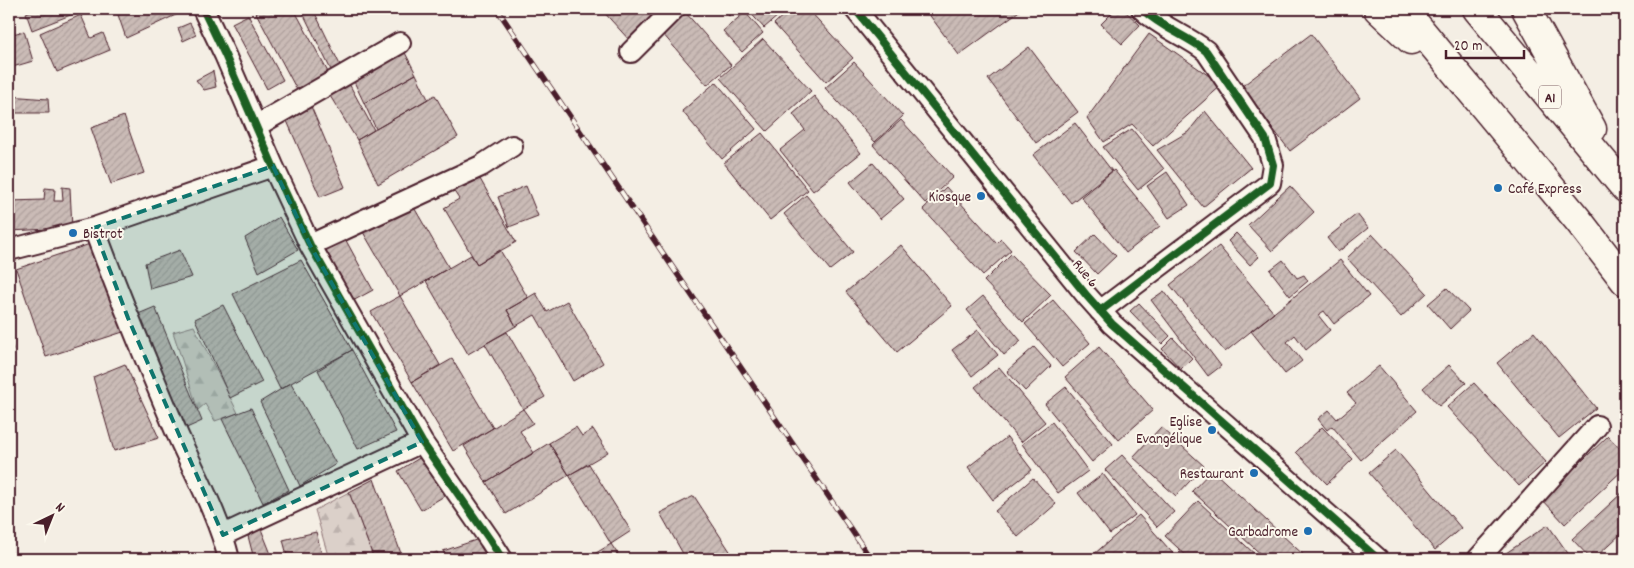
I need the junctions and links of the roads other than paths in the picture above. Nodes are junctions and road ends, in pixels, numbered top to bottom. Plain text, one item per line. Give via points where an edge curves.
1 (203, 9) edge
2 (674, 9) edge
3 (855, 9) edge
4 (1142, 9) edge
5 (1378, 9) edge
6 (1403, 9) edge
7 (1477, 9) edge
8 (1526, 9) edge
9 (400, 43) dead end
10 (631, 52) dead end
11 (1481, 104) junction
12 (256, 126) junction
13 (512, 146) dead end
14 (273, 166) junction
15 (1624, 186) edge
16 (94, 228) junction
17 (310, 245) junction
18 (9, 250) edge
19 (1625, 281) edge
20 (1100, 311) junction
21 (1598, 426) dead end
22 (422, 442) junction
23 (223, 535) junction
24 (229, 559) edge
25 (502, 559) edge
26 (1378, 559) edge
27 (1478, 559) edge

1 - 12 street
2 - 10 street
3 - 20 street, Rue 6
4 - 20 street via 1206,50 1265,138 1273,165 1270,182
5 - 11 main road
6 - 11 main road
7 - 15 main road, A1
8 - 15 main road
9 - 12 street
11 - 19 main road
12 - 14 street
13 - 17 street via 481,166
14 - 16 street
14 - 17 street
16 - 18 street
16 - 23 street via 128,318
17 - 22 street
20 - 26 street, Rue 6
21 - 27 street
22 - 23 street
22 - 25 street
23 - 24 street

